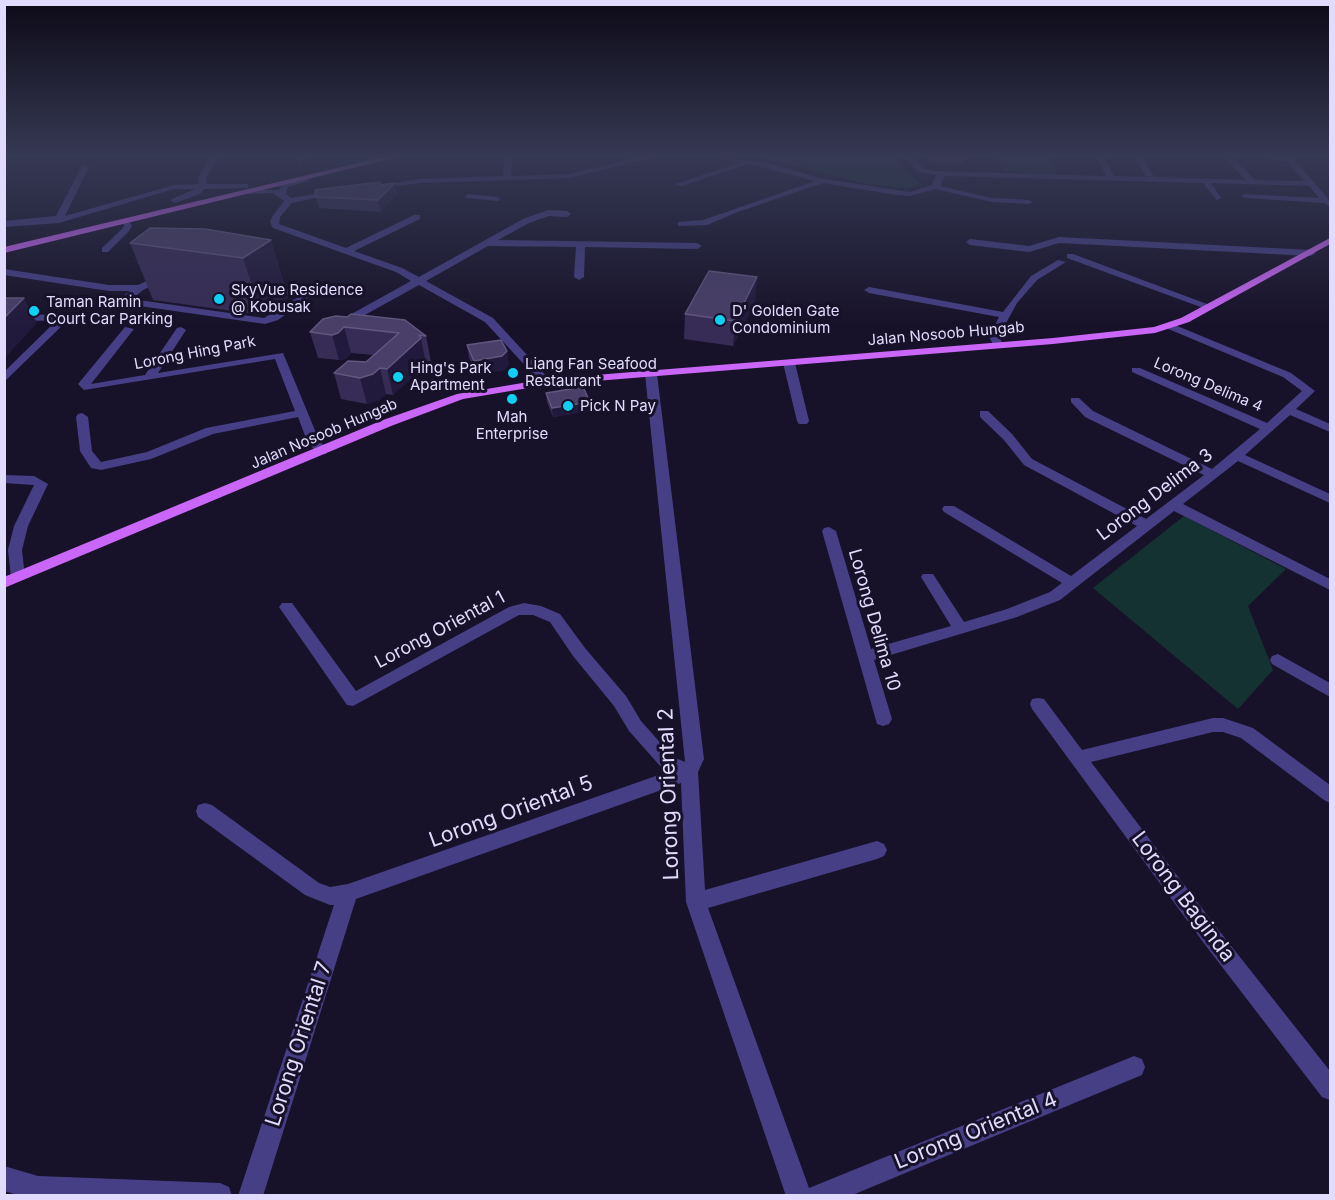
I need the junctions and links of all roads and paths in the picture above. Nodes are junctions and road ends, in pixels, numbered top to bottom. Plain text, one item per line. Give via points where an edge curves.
1 (62, 214) edge
2 (79, 214) edge
3 (122, 214) edge
4 (152, 214) edge
5 (277, 214) edge
6 (545, 214) edge
7 (725, 214) edge
8 (417, 217) dead end
9 (59, 220) junction
10 (125, 221) junction
11 (4, 224) edge
12 (681, 224) dead end
13 (1330, 241) edge
14 (970, 242) dead end
15 (4, 243) edge
16 (484, 243) junction
17 (581, 244) junction
18 (697, 246) dead end
19 (4, 250) edge
20 (105, 250) dead end
21 (347, 251) junction
22 (1311, 253) junction
23 (4, 272) edge
24 (579, 277) dead end
25 (418, 280) junction
26 (109, 288) junction
27 (140, 288) junction
28 (869, 290) dead end
29 (129, 296) junction
30 (1210, 306) junction
31 (1004, 315) junction
32 (4, 317) edge
33 (1170, 326) junction
34 (336, 327) edge
35 (129, 329) dead end
36 (181, 330) dead end
37 (998, 345) junction
38 (789, 363) junction
39 (1136, 370) dead end
40 (651, 375) junction
41 (150, 376) junction
42 (4, 380) edge
43 (546, 382) junction
44 (1075, 400) dead end
45 (1289, 410) junction
46 (301, 413) junction
47 (984, 414) dead end
48 (82, 417) dead end
49 (802, 421) dead end
50 (1269, 428) junction
51 (1330, 428) edge
52 (322, 451) junction
53 (1237, 456) junction
54 (1213, 474) junction
55 (4, 479) edge
56 (1330, 500) edge
57 (1173, 505) junction
58 (949, 509) dead end
59 (1147, 525) junction
60 (829, 531) dead end
61 (18, 577) junction
62 (928, 577) dead end
63 (1072, 583) junction
64 (4, 584) edge
65 (1330, 585) edge
66 (287, 607) dead end
67 (961, 629) junction
68 (865, 657) junction
69 (1278, 660) dead end
70 (1330, 691) edge
71 (1038, 704) dead end
72 (883, 719) dead end
73 (1079, 758) junction
74 (689, 772) junction
75 (1330, 795) edge
76 (205, 811) dead end
77 (878, 850) dead end
78 (348, 893) junction
79 (696, 902) junction
80 (1134, 1067) dead end
81 (1330, 1089) edge
82 (4, 1178) edge
83 (220, 1196) edge
84 (250, 1196) edge
85 (800, 1196) edge
86 (818, 1196) edge

1 - 9 street
2 - 9 street
3 - 15 main road
4 - 10 main road
5 - 21 street via 276,226
6 - 16 street
7 - 12 street via 704,223
8 - 21 street
9 - 11 street
10 - 19 main road
10 - 20 street via 125,231
13 - 22 main road, Jalan Nosoob Hungab
14 - 22 street via 1029,249 1059,240
16 - 17 street
16 - 25 street
17 - 18 street
17 - 24 street
21 - 25 street
22 - 30 main road, Jalan Nosoob Hungab
23 - 26 street
25 - 34 street
25 - 43 street via 496,325
26 - 27 street
26 - 29 street
27 - 29 street
27 - 29 street via 175,271 303,296 274,318 262,321 124,302
28 - 31 street
30 - 31 street via 1066,259 1034,278
30 - 33 main road, Jalan Nosoob Hungab
31 - 37 street via 994,336
32 - 42 street via 62,321
33 - 37 main road, Jalan Nosoob Hungab
33 - 45 street, Lorong Delima 3 via 1287,375 1308,388 1307,394
35 - 41 street, Lorong Hing Park via 84,384 88,388
36 - 41 street
37 - 38 main road, Jalan Nosoob Hungab
38 - 40 main road, Jalan Nosoob Hungab
38 - 49 street
39 - 50 street, Lorong Delima 4
40 - 43 main road, Jalan Nosoob Hungab
40 - 74 street, Lorong Oriental 2 via 694,759
41 - 46 street, Lorong Hing Park via 279,355
43 - 52 main road, Jalan Nosoob Hungab via 439,403
44 - 54 street via 1089,414
45 - 50 street, Lorong Delima 3
45 - 51 street
46 - 48 street via 210,431 151,455 101,466 95,465 86,451
46 - 52 street, Lorong Hing Park via 313,441
47 - 59 street via 1028,462
50 - 53 street, Lorong Delima 3
52 - 61 main road, Jalan Nosoob Hungab
53 - 54 street, Lorong Delima 3
53 - 56 street
54 - 57 street, Lorong Delima 3
55 - 61 street via 34,480 41,484 21,526 15,550
57 - 59 street, Lorong Delima 3
57 - 65 street
58 - 63 street
59 - 63 street, Lorong Delima 3
60 - 68 street, Lorong Delima 10
61 - 64 main road, Jalan Nosoob Hungab
62 - 67 street
63 - 67 street, Lorong Delima 3 via 1033,606
66 - 74 street, Lorong Oriental 1 via 353,700 514,611 536,610 555,618 620,700 635,726 667,762
67 - 68 street, Lorong Delima 3
68 - 72 street, Lorong Delima 10
69 - 70 street
71 - 73 street, Lorong Baginda
73 - 75 street via 1223,725 1247,733
73 - 81 street, Lorong Baginda
74 - 78 street, Lorong Oriental 5
74 - 79 street, Lorong Oriental 2
76 - 78 street via 312,889 330,896
77 - 79 street
78 - 84 street, Lorong Oriental 7
79 - 85 street, Lorong Oriental 2
80 - 86 street, Lorong Oriental 4
82 - 83 street via 38,1188

